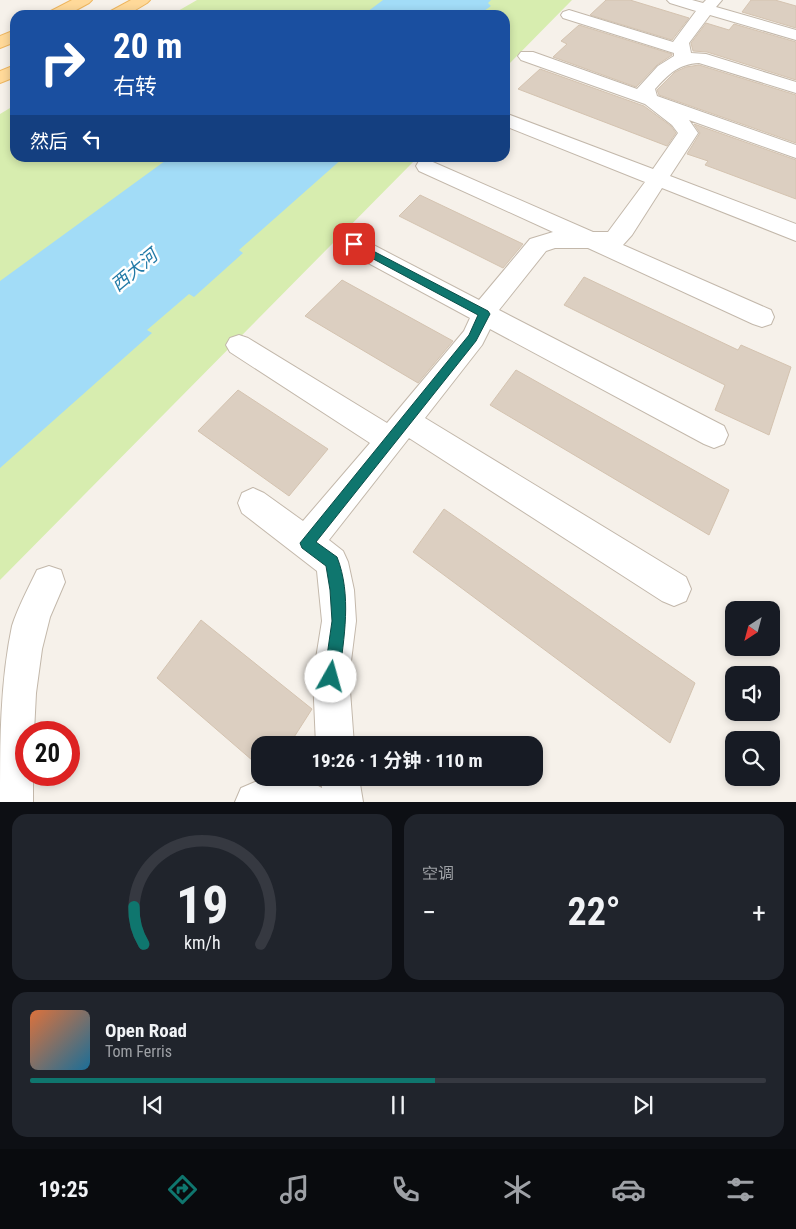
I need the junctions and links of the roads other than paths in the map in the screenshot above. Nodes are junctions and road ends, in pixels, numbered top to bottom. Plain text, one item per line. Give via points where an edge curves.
1 (84, 0) edge
2 (142, 0) edge
3 (675, 0) edge
4 (710, 4) edge
5 (65, 10) edge
6 (124, 10) edge
7 (569, 15) dead end
8 (796, 35) edge
9 (683, 54) junction
10 (527, 56) dead end
11 (796, 88) edge
12 (651, 100) junction
13 (510, 121) edge
14 (796, 152) edge
15 (426, 166) dead end
16 (658, 179) junction
17 (796, 233) edge
18 (592, 240) junction
19 (354, 244) dead end
20 (484, 314) junction
21 (762, 317) dead end
22 (239, 345) dead end
23 (398, 431) junction
24 (714, 435) dead end
25 (253, 503) dead end
26 (306, 543) junction
27 (49, 582) dead end
28 (674, 589) dead end
29 (334, 736) edge
30 (341, 786) edge
31 (13, 802) edge
32 (255, 802) edge
33 (308, 802) edge
34 (343, 802) edge

1 - 5 main road
2 - 6 main road
3 - 4 lane
4 - 8 lane
4 - 9 lane via 686,35 682,43
7 - 9 lane
9 - 11 lane
9 - 12 lane via 669,63 646,88
10 - 12 lane
12 - 14 lane
12 - 16 lane via 686,125 688,133
13 - 16 lane
15 - 18 lane
16 - 17 lane
16 - 18 lane via 614,240
18 - 20 lane via 555,240 538,245 491,300
18 - 21 lane
19 - 20 lane
20 - 23 lane via 473,338
20 - 24 lane
22 - 23 lane
23 - 26 lane
23 - 28 lane
25 - 26 lane
26 - 29 lane via 332,562 337,590 339,621 331,677
27 - 31 lane via 29,626 22,662 15,714
30 - 34 lane
32 - 33 lane via 303,798

